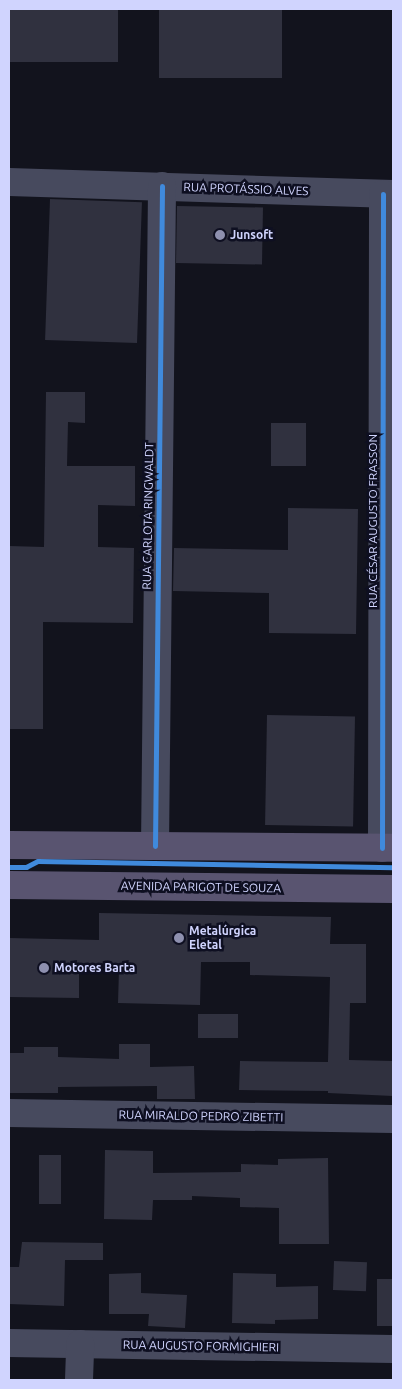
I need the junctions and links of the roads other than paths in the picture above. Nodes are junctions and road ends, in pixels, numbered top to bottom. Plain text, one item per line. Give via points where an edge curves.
1 (9, 182) edge
2 (162, 186) junction
3 (388, 194) edge
4 (9, 845) edge
5 (60, 845) junction
6 (155, 846) junction
7 (388, 848) edge
8 (9, 858) edge
9 (9, 885) edge
10 (393, 889) edge
11 (9, 1113) edge
12 (393, 1119) edge
13 (9, 1343) edge
14 (80, 1344) junction
15 (393, 1349) edge
16 (79, 1380) edge

1 - 2 street, RUA PROTÁSSIO ALVES
2 - 3 street, RUA PROTÁSSIO ALVES
2 - 6 street, RUA CARLOTA RINGWALDT
3 - 7 street, RUA CÉSAR AUGUSTO FRASSON
4 - 5 main road
5 - 6 main road
5 - 8 main road
6 - 7 main road
9 - 10 main road, AVENIDA PARIGOT DE SOUZA
11 - 12 street, RUA MIRALDO PEDRO ZIBETTI
13 - 14 street, RUA AUGUSTO FORMIGHIERI
14 - 15 street, RUA AUGUSTO FORMIGHIERI
14 - 16 street

